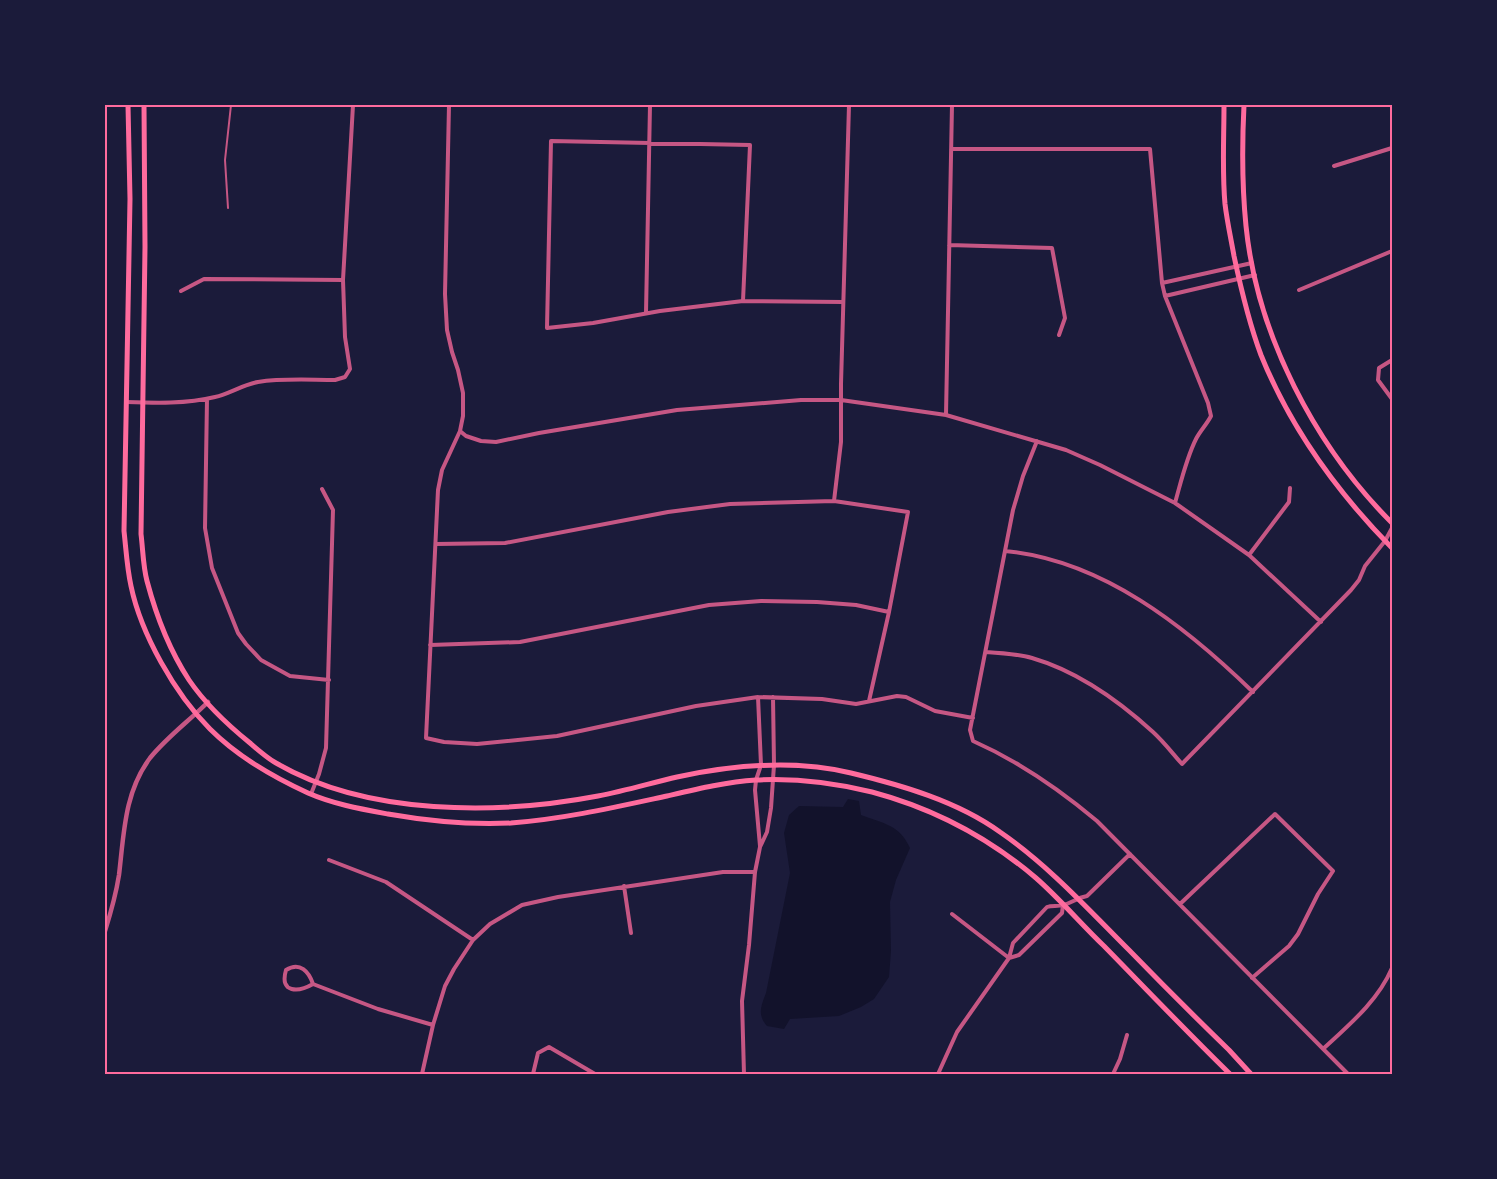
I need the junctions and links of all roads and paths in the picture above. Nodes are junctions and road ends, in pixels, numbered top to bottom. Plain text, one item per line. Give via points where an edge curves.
1 (128, 105) edge
2 (144, 105) edge
3 (231, 105) edge
4 (353, 105) edge
5 (449, 105) edge
6 (650, 105) edge
7 (850, 105) edge
8 (952, 105) edge
9 (1224, 105) edge
10 (1244, 105) edge
11 (650, 143) junction
12 (1392, 148) edge
13 (951, 149) junction
14 (1334, 166) dead end
15 (228, 208) dead end
16 (949, 246) junction
17 (1392, 251) edge
18 (1252, 263) junction
19 (1236, 267) junction
20 (1255, 274) junction
21 (1238, 278) junction
22 (343, 280) junction
23 (1162, 283) junction
24 (1299, 290) dead end
25 (181, 291) dead end
26 (1166, 296) junction
27 (743, 301) junction
28 (844, 302) junction
29 (646, 313) junction
30 (1059, 335) dead end
31 (1392, 360) edge
32 (208, 398) junction
33 (1392, 399) edge
34 (841, 400) junction
35 (126, 402) junction
36 (142, 402) junction
37 (946, 414) junction
38 (460, 431) junction
39 (1037, 442) junction
40 (1290, 488) dead end
41 (322, 489) dead end
42 (834, 501) junction
43 (1175, 503) junction
44 (1392, 523) edge
45 (1392, 528) edge
46 (1385, 541) junction
47 (436, 544) junction
48 (1392, 548) edge
49 (1005, 551) junction
50 (1249, 556) junction
51 (889, 612) junction
52 (1321, 622) junction
53 (430, 645) junction
54 (986, 652) junction
55 (329, 680) junction
56 (1253, 692) junction
57 (758, 697) junction
58 (773, 697) junction
59 (869, 700) junction
60 (208, 702) junction
61 (197, 713) junction
62 (973, 718) junction
63 (761, 765) junction
64 (774, 765) junction
65 (756, 780) junction
66 (773, 780) junction
67 (317, 782) junction
68 (311, 794) junction
69 (760, 847) junction
70 (1130, 854) junction
71 (329, 860) dead end
72 (755, 872) junction
73 (624, 886) junction
74 (1077, 898) junction
75 (1180, 904) junction
76 (1063, 905) junction
77 (952, 914) dead end
78 (105, 931) edge
79 (631, 933) dead end
80 (473, 940) junction
81 (1009, 958) junction
82 (1392, 968) edge
83 (1252, 978) junction
84 (1388, 978) junction
85 (1392, 982) edge
86 (313, 984) junction
87 (433, 1025) junction
88 (1127, 1035) dead end
89 (1323, 1049) junction
90 (422, 1074) edge
91 (533, 1074) edge
92 (595, 1074) edge
93 (744, 1074) edge
94 (938, 1074) edge
95 (1113, 1074) edge
96 (1230, 1074) edge
97 (1251, 1074) edge
98 (1348, 1074) edge

1 - 35 main road via 130,198
2 - 36 main road via 146,247
3 - 15 lane via 225,160
4 - 22 street
5 - 38 street via 447,330 463,393
6 - 11 street
7 - 28 street
8 - 13 street
9 - 19 main road via 1225,204
10 - 18 main road via 1244,189
11 - 27 street via 750,145
11 - 29 street
11 - 29 street via 551,141 547,328
12 - 14 street
13 - 16 street
13 - 23 street via 1150,149
16 - 30 street via 1052,248 1065,318
16 - 37 street
17 - 24 street
18 - 19 street
18 - 20 main road
19 - 21 main road
19 - 23 street
20 - 21 street
20 - 44 main road via 1276,344 1298,393 1330,449 1360,489
21 - 26 street
21 - 46 main road via 1262,355 1294,420 1330,477
22 - 25 street via 204,279
22 - 32 street via 350,369 345,377 257,382
23 - 26 street
26 - 43 street via 1211,416 1197,436
27 - 28 street
27 - 29 street
28 - 34 street
31 - 33 street via 1379,368 1378,380
32 - 36 street
32 - 55 street via 205,528 212,568 238,632 261,660 278,670 290,676
34 - 37 street
34 - 38 street via 677,410 496,442 481,441
34 - 42 street via 841,442
35 - 36 street
35 - 61 main road via 124,531 132,588 140,616 164,668
36 - 60 main road via 141,534 146,578 167,638 190,681
37 - 39 street
38 - 47 street via 442,470
39 - 43 street via 1100,465
39 - 49 street via 1013,510
40 - 50 street via 1289,502
41 - 55 street via 333,510
42 - 47 street via 730,504 668,512 505,543
42 - 51 street via 908,512
43 - 50 street
45 - 46 street
46 - 48 main road
46 - 52 street via 1365,566 1359,580
47 - 53 street
49 - 54 street
49 - 56 street via 1028,553 1059,562 1099,578 1137,599 1201,645
50 - 52 street
51 - 53 street via 856,605 761,601 709,605 520,642
51 - 59 street
52 - 56 street
53 - 57 street via 426,738 444,742 477,744 547,738 696,706
54 - 56 street via 1031,658 1084,681 1119,703 1154,733 1182,764
54 - 62 street
55 - 67 street via 326,748
57 - 58 street
57 - 63 street
58 - 59 street via 856,704
58 - 64 street
59 - 62 street via 906,697 935,710
60 - 61 street
60 - 67 main road via 229,727 275,763
61 - 68 main road via 238,753
61 - 78 street via 150,759 136,782 127,807 116,895
62 - 70 street via 970,730 973,741 1003,754 1070,798
63 - 64 main road
63 - 65 street
63 - 67 main road via 706,772 598,796 506,808 400,803
64 - 66 street
64 - 74 main road via 847,772 882,781 966,812 999,830
65 - 66 main road
65 - 68 main road via 721,784 568,816 511,823 457,823 406,817 357,808
65 - 69 street
66 - 69 street via 767,832
66 - 76 main road via 836,785 872,792 916,807 992,845 1038,880
67 - 68 street
69 - 72 street
70 - 74 street via 1087,896
70 - 75 street
71 - 80 street via 386,882
72 - 73 street via 722,872
72 - 93 street via 742,1009
73 - 79 street
73 - 80 street via 522,905 490,924
74 - 76 street
74 - 97 main road
75 - 83 street
75 - 83 street via 1275,814 1333,871 1298,934
76 - 81 street via 1062,913 1019,955
76 - 81 street via 1047,907 1013,943
76 - 96 main road
77 - 81 street
80 - 87 street via 445,986
81 - 94 street via 957,1032
82 - 84 street
83 - 89 street
84 - 85 street
84 - 89 street via 1373,1000
86 - 86 street via 310,974 304,969 296,966 286,970 284,981 291,989
86 - 87 street via 378,1009
87 - 90 street
88 - 95 street
89 - 98 street
91 - 92 street via 538,1053 549,1046

